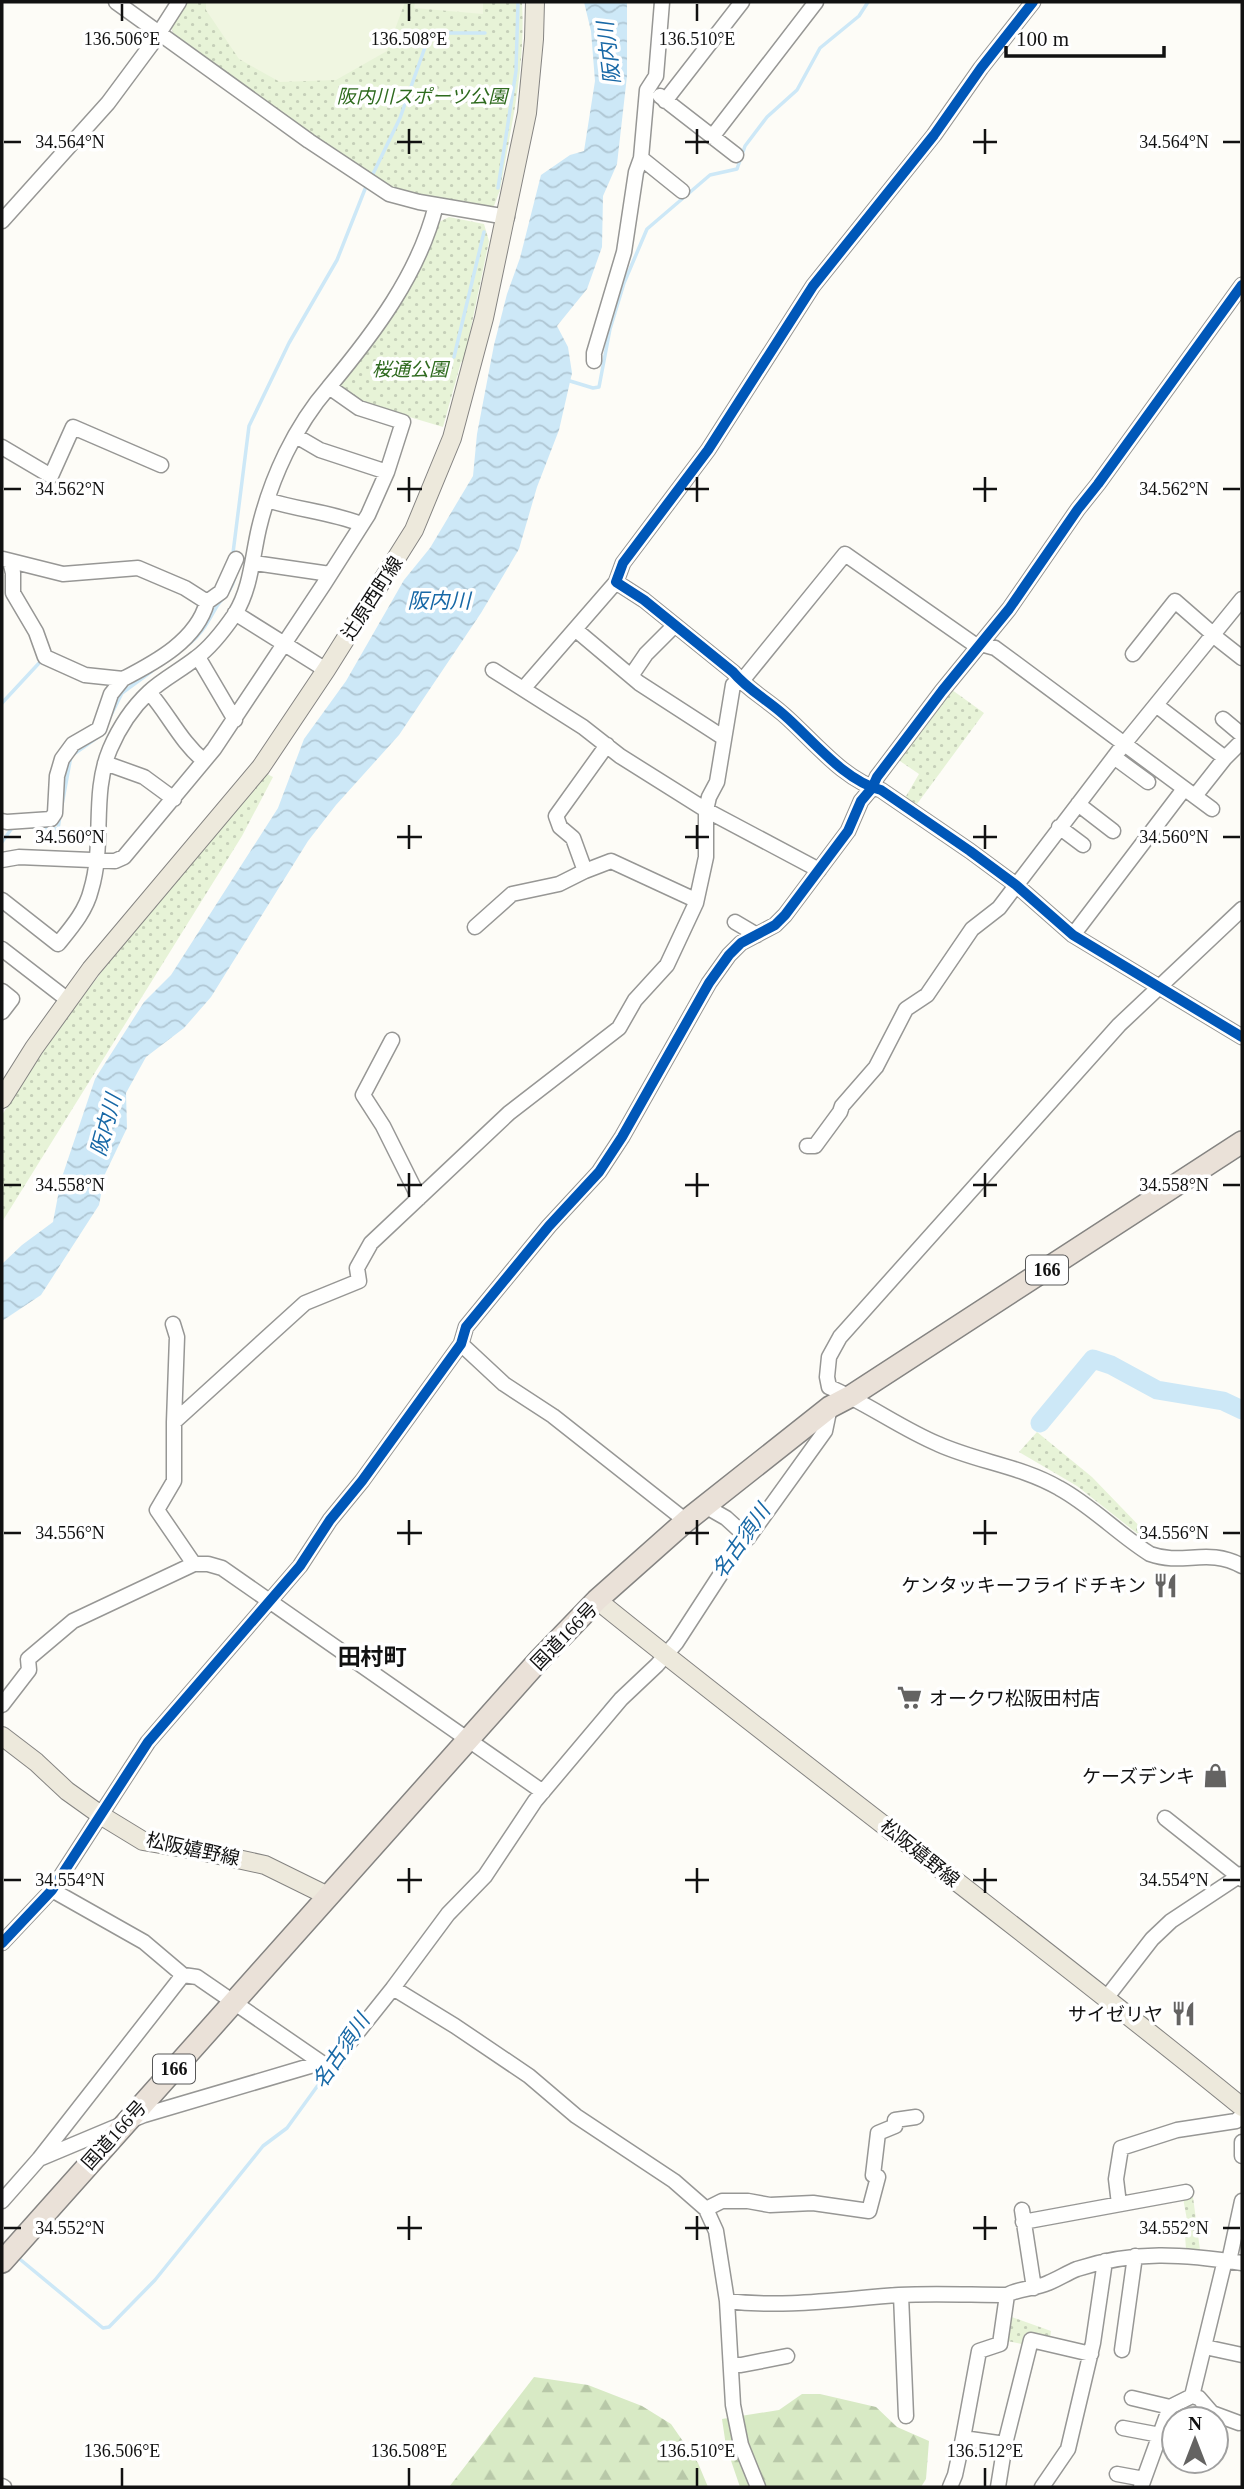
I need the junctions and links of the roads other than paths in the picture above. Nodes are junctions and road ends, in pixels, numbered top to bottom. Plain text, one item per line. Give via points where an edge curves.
1 (116, 2) edge
2 (179, 2) edge
3 (535, 2) edge
4 (742, 2) edge
5 (816, 2) edge
6 (1032, 2) edge
7 (664, 4) edge
8 (159, 32) junction
9 (656, 76) junction
10 (665, 101) junction
11 (712, 136) junction
12 (736, 155) dead end
13 (641, 158) junction
14 (682, 191) dead end
15 (436, 205) junction
16 (507, 217) junction
17 (2, 221) edge
18 (1242, 285) edge
19 (594, 361) dead end
20 (329, 387) junction
21 (296, 436) junction
22 (2, 447) edge
23 (161, 465) dead end
24 (387, 472) junction
25 (267, 500) junction
26 (361, 524) junction
27 (236, 559) dead end
28 (6, 560) edge
29 (254, 563) junction
30 (330, 574) junction
31 (616, 582) junction
32 (1242, 599) edge
33 (208, 602) junction
34 (235, 613) junction
35 (675, 625) junction
36 (576, 630) junction
37 (1214, 635) junction
38 (285, 644) junction
39 (980, 646) junction
40 (1133, 654) dead end
41 (198, 657) junction
42 (1242, 658) edge
43 (326, 670) junction
44 (494, 670) dead end
45 (631, 676) junction
46 (741, 682) junction
47 (118, 686) junction
48 (523, 690) junction
49 (149, 692) junction
50 (1156, 705) junction
51 (1223, 719) dead end
52 (235, 720) junction
53 (1242, 735) edge
54 (724, 738) junction
55 (1242, 741) edge
56 (1124, 744) junction
57 (607, 745) junction
58 (1114, 757) junction
59 (1225, 758) junction
60 (204, 761) junction
61 (105, 763) junction
62 (1148, 782) dead end
63 (872, 788) junction
64 (1189, 792) junction
65 (174, 799) junction
66 (1078, 804) junction
67 (1212, 809) dead end
68 (706, 810) junction
69 (2, 821) edge
70 (1059, 827) junction
71 (1113, 831) dead end
72 (1083, 845) dead end
73 (2, 860) edge
74 (96, 860) junction
75 (818, 870) junction
76 (585, 871) junction
77 (1016, 886) junction
78 (2, 900) edge
79 (696, 903) junction
80 (1242, 909) edge
81 (735, 922) dead end
82 (475, 927) dead end
83 (757, 935) junction
84 (1073, 935) junction
85 (2, 949) edge
86 (1158, 986) junction
87 (2, 990) edge
88 (68, 1000) junction
89 (2, 1012) edge
90 (1242, 1037) edge
91 (392, 1040) dead end
92 (2, 1099) edge
93 (1242, 1142) edge
94 (807, 1146) dead end
95 (419, 1198) junction
96 (173, 1324) dead end
97 (461, 1344) junction
98 (851, 1396) junction
99 (830, 1407) junction
100 (174, 1422) junction
101 (705, 1506) junction
102 (686, 1521) junction
103 (745, 1536) junction
104 (194, 1564) junction
105 (1242, 1566) edge
106 (597, 1600) junction
107 (269, 1601) junction
108 (665, 1655) junction
109 (2, 1705) edge
110 (2, 1736) edge
111 (470, 1740) junction
112 (540, 1789) junction
113 (102, 1816) junction
114 (1165, 1818) dead end
115 (1241, 1876) edge
116 (52, 1890) junction
117 (328, 1896) junction
118 (2, 1943) edge
119 (183, 1975) junction
120 (393, 1988) junction
121 (1107, 1997) junction
122 (236, 2002) junction
123 (326, 2064) junction
124 (1242, 2107) edge
125 (1242, 2116) edge
126 (916, 2118) dead end
127 (127, 2120) junction
128 (1242, 2142) edge
129 (1242, 2156) edge
130 (39, 2159) junction
131 (1186, 2192) dead end
132 (1242, 2201) edge
133 (2, 2202) edge
134 (1119, 2204) junction
135 (706, 2209) junction
136 (1135, 2256) junction
137 (1105, 2261) junction
138 (1232, 2261) edge
139 (2, 2262) edge
140 (1034, 2288) junction
141 (901, 2295) junction
142 (1007, 2295) junction
143 (727, 2301) junction
144 (1205, 2347) junction
145 (1122, 2350) dead end
146 (1091, 2354) junction
147 (1242, 2355) edge
148 (787, 2356) dead end
149 (731, 2364) junction
150 (1192, 2396) junction
151 (1132, 2398) dead end
152 (1162, 2405) edge
153 (1174, 2405) edge
154 (906, 2416) dead end
155 (1239, 2423) dead end
156 (1123, 2428) dead end
157 (1160, 2435) joint
158 (963, 2438) junction
159 (1005, 2444) junction
160 (1117, 2474) dead end
161 (1143, 2483) edge
162 (758, 2487) edge
163 (950, 2487) edge
164 (998, 2487) edge
165 (1042, 2487) edge

1 - 8 street
2 - 8 street
3 - 16 main road, 辻原西町線 via 527,113
4 - 10 street
5 - 11 street
6 - 31 street via 934,135 813,286 708,450 623,563
7 - 9 street
8 - 15 street via 367,181 403,199
8 - 17 street via 108,103
9 - 10 street via 655,91
9 - 13 street via 647,90
10 - 11 street
11 - 12 street
13 - 14 street
13 - 19 street via 624,252
15 - 16 street
15 - 20 street via 405,281
16 - 43 main road, 辻原西町線 via 446,456 401,554
18 - 39 street
20 - 21 street
20 - 24 street via 359,408 403,422
21 - 24 street via 320,450
21 - 25 street
22 - 23 street via 51,477 73,427
24 - 26 street
25 - 26 street
25 - 29 street
26 - 30 street
27 - 33 street via 221,592
28 - 33 street via 64,574 138,568
28 - 47 street via 13,573 13,593 45,657
29 - 30 street
29 - 34 street
30 - 38 street
31 - 35 street
31 - 36 street
32 - 37 street
33 - 47 street via 189,634
34 - 38 street
34 - 41 street
35 - 45 street
35 - 46 street
36 - 45 street
36 - 48 street
37 - 40 street via 1175,601
37 - 42 street
37 - 50 street
38 - 43 street
38 - 52 street
39 - 46 street via 845,554
39 - 56 street via 995,648
39 - 63 street
41 - 49 street
41 - 52 street
43 - 88 main road, 辻原西町線 via 261,767
44 - 48 street
45 - 54 street
46 - 54 street via 733,685
46 - 63 street via 781,712 838,766
47 - 69 street via 99,729 73,744 62,759 51,819
48 - 57 street
49 - 60 street via 187,747
49 - 61 street via 127,717
50 - 56 street
50 - 59 street
51 - 53 street
52 - 60 street
54 - 68 street via 717,782
55 - 59 street
56 - 58 street
56 - 64 street
57 - 68 street
57 - 76 street via 556,816 560,827 573,838
58 - 62 street
58 - 66 street
59 - 64 street
60 - 65 street
61 - 65 street via 144,777
61 - 74 street
63 - 75 street via 848,831
63 - 77 street via 917,813
64 - 67 street
64 - 84 street
65 - 74 street via 124,857
66 - 70 street
66 - 71 street
68 - 75 street
68 - 79 street via 706,858
70 - 72 street
70 - 77 street
73 - 74 street
74 - 78 street via 85,907 58,944
75 - 83 street via 775,925
76 - 79 street via 611,861
76 - 82 street via 559,884 512,894
77 - 84 street
77 - 94 street via 999,908 972,929 927,995 906,1009 876,1067 815,1146
79 - 95 street via 667,965 635,1000 619,1028 509,1113
80 - 86 street
81 - 83 street
83 - 97 street via 729,955 599,1172 466,1327
84 - 86 street
85 - 88 street
86 - 90 street
86 - 98 street via 832,1348 827,1367 830,1387
87 - 89 street via 12,999
88 - 92 main road, 辻原西町線
91 - 95 street via 363,1095
93 - 98 highway, 国道166号 / 166
95 - 100 street via 371,1242 356,1268 359,1281 305,1303
96 - 100 street via 177,1337
97 - 102 street via 503,1384 553,1416
97 - 107 street via 300,1566
98 - 99 highway, 国道166号 / 166
98 - 105 street via 936,1443 1056,1486 1150,1555 1217,1557
99 - 101 highway, 国道166号 / 166
99 - 103 street via 825,1431
100 - 104 street via 174,1481 157,1510
101 - 102 highway, 国道166号 / 166
101 - 103 street
102 - 106 highway, 国道166号 / 166
103 - 108 street
104 - 107 street via 222,1567
104 - 109 street via 73,1621 28,1659 29,1670
106 - 108 main road, 松阪嬉野線
106 - 111 highway, 国道166号 / 166
107 - 111 street
107 - 113 street via 148,1742
108 - 112 street
108 - 121 main road, 松阪嬉野線
110 - 113 main road, 松阪嬉野線
111 - 112 street
111 - 117 highway, 国道166号 / 166
112 - 120 street via 485,1877 448,1914
113 - 116 street
113 - 117 main road, 松阪嬉野線 via 143,1841 265,1865
114 - 115 street
115 - 121 street via 1171,1921
116 - 118 street
116 - 119 street via 145,1942
117 - 122 highway, 国道166号 / 166
119 - 122 street via 197,1977
119 - 130 street
120 - 123 street
120 - 135 street via 529,2076 576,2116 674,2181
121 - 124 main road, 松阪嬉野線
122 - 123 street
122 - 127 highway, 国道166号 / 166
123 - 127 street
125 - 134 street via 1121,2148 1116,2179
126 - 135 street via 895,2120 895,2126 878,2133 873,2175 878,2178 869,2211 748,2201 722,2201
127 - 130 street
127 - 139 highway, 国道166号 / 166
128 - 129 street
130 - 133 street
131 - 134 street
132 - 138 street
134 - 140 street via 1022,2216
135 - 143 street via 716,2231
136 - 137 street
136 - 138 street via 1189,2255
136 - 145 street
137 - 140 street
137 - 146 street
138 - 144 street
140 - 142 street
141 - 142 street
141 - 143 street via 795,2304
141 - 154 street
142 - 158 street via 1000,2344 979,2351
143 - 149 street
144 - 147 street
144 - 150 street
146 - 159 street via 1031,2340
146 - 165 street via 1068,2449
148 - 149 street
149 - 162 street via 741,2445
150 - 153 street
150 - 155 street via 1212,2413
151 - 152 street
156 - 157 street
157 - 161 street
158 - 159 street
158 - 163 street
159 - 164 street
160 - 161 street

